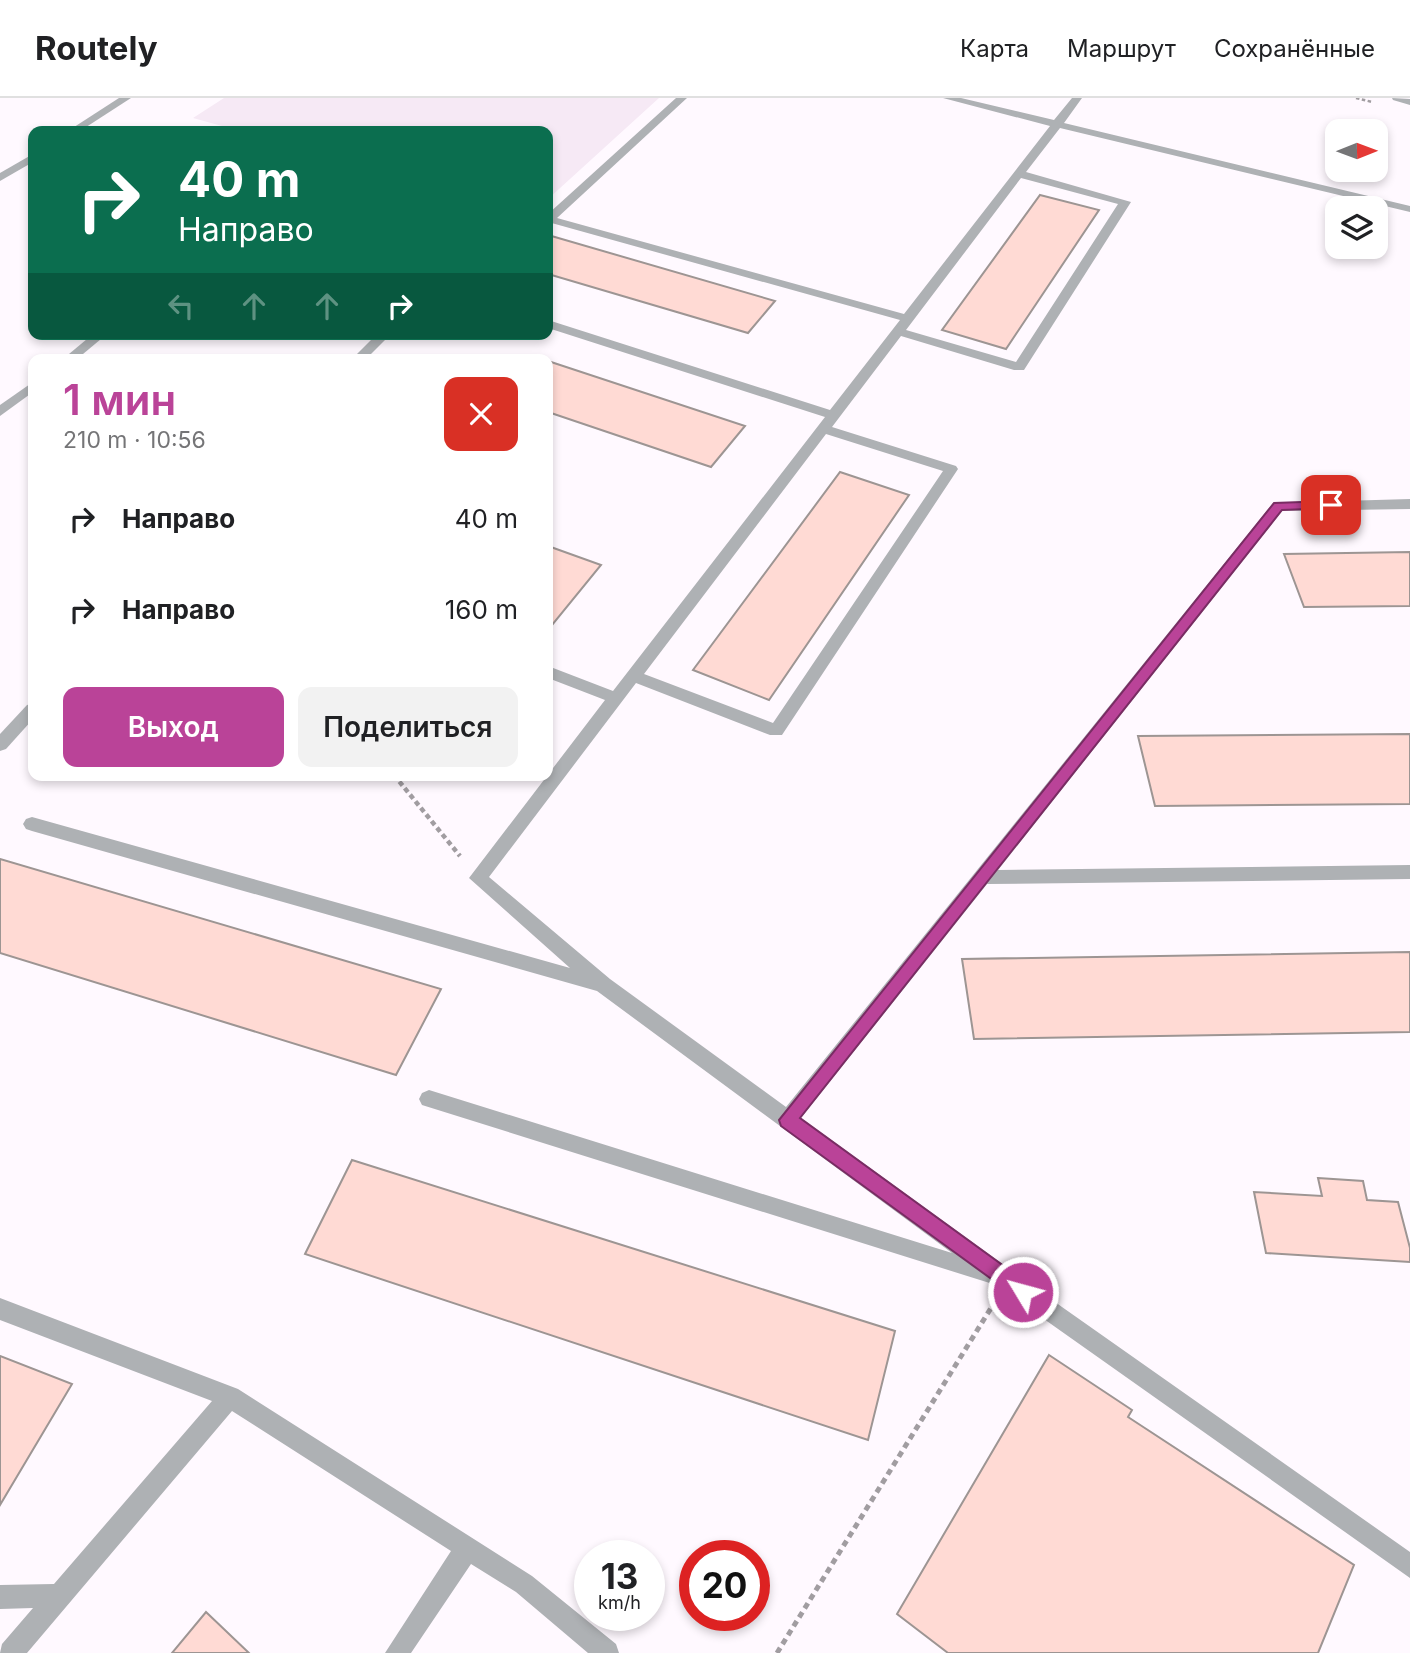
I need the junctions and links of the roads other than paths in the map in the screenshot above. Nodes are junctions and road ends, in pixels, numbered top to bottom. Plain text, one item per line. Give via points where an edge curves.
1 (126, 98) edge
2 (682, 98) edge
3 (948, 98) edge
4 (1077, 98) edge
5 (1397, 98) edge
6 (1410, 102) edge
7 (1056, 125) junction
8 (81, 126) edge
9 (28, 161) edge
10 (1019, 174) junction
11 (0, 178) edge
12 (1410, 209) edge
13 (553, 215) edge
14 (553, 220) edge
15 (909, 319) junction
16 (553, 326) edge
17 (899, 332) junction
18 (93, 340) edge
19 (379, 340) edge
20 (75, 354) edge
21 (363, 354) edge
22 (28, 390) edge
23 (0, 412) edge
24 (835, 416) junction
25 (825, 429) junction
26 (1410, 504) edge
27 (553, 674) edge
28 (634, 676) junction
29 (616, 698) junction
30 (28, 714) edge
31 (0, 745) edge
32 (553, 780) edge
33 (552, 781) edge
34 (32, 824) dead end
35 (1410, 872) edge
36 (982, 877) junction
37 (603, 985) junction
38 (429, 1099) dead end
39 (788, 1120) junction
40 (1008, 1281) junction
41 (0, 1309) edge
42 (230, 1397) junction
43 (468, 1547) junction
44 (1410, 1566) edge
45 (60, 1596) junction
46 (0, 1597) edge
47 (11, 1653) edge
48 (397, 1653) edge
49 (607, 1653) edge

1 - 8 street
2 - 13 street
3 - 7 street
4 - 7 street
5 - 6 street
7 - 10 street
7 - 12 street
9 - 11 street
10 - 15 street
10 - 17 street via 1125,202 1019,367
14 - 15 street
15 - 17 street
16 - 24 street
17 - 24 street
18 - 20 street
19 - 21 street
22 - 23 street
24 - 25 street
25 - 28 street
25 - 28 street via 951,469 776,731
26 - 36 street via 1278,506
27 - 29 street
28 - 29 street
29 - 32 street
30 - 31 street
33 - 37 street via 478,878
34 - 37 street
35 - 36 street
36 - 39 street
37 - 39 street
38 - 40 street
39 - 40 street
40 - 44 street
41 - 42 street
42 - 43 street
42 - 45 street
43 - 48 street
43 - 49 street via 524,1584
45 - 46 street
45 - 47 street

